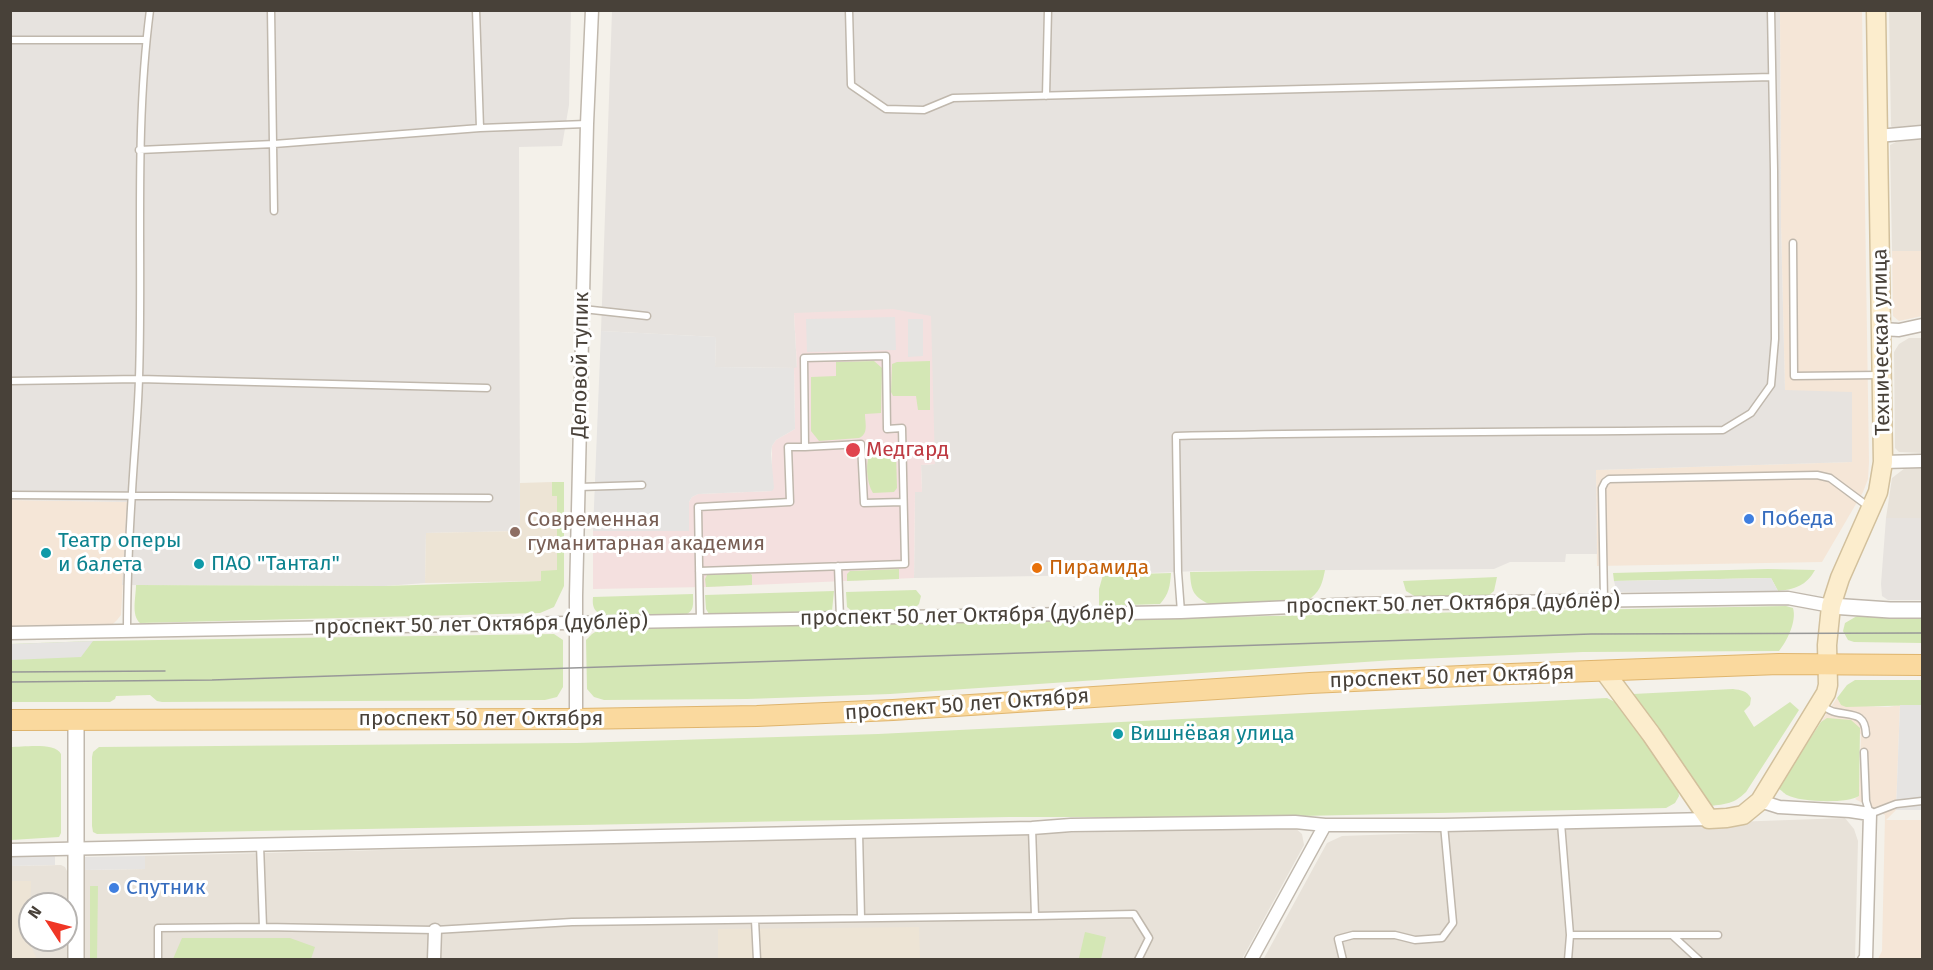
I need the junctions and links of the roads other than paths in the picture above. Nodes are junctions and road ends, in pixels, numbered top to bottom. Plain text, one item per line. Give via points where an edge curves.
1 (150, 10) edge
2 (271, 10) edge
3 (476, 10) edge
4 (592, 10) edge
5 (849, 10) edge
6 (1048, 10) edge
7 (1771, 10) edge
8 (1876, 10) edge
9 (10, 40) edge
10 (146, 40) junction
11 (1772, 77) junction
12 (1046, 96) junction
13 (587, 124) junction
14 (480, 128) junction
15 (1923, 132) edge
16 (1878, 135) junction
17 (274, 144) junction
18 (139, 150) junction
19 (274, 211) dead end
20 (1793, 243) dead end
21 (583, 309) junction
22 (647, 316) dead end
23 (1923, 325) edge
24 (1881, 329) junction
25 (1882, 375) junction
26 (139, 379) junction
27 (10, 381) edge
28 (487, 388) dead end
29 (805, 447) junction
30 (1923, 461) edge
31 (1883, 462) junction
32 (642, 485) dead end
33 (578, 487) junction
34 (10, 495) edge
35 (132, 496) junction
36 (489, 498) dead end
37 (903, 502) junction
38 (1871, 508) junction
39 (838, 566) junction
40 (699, 572) junction
41 (1604, 601) junction
42 (1831, 606) junction
43 (1923, 610) edge
44 (1181, 612) junction
45 (840, 618) junction
46 (700, 621) junction
47 (575, 623) junction
48 (10, 633) edge
49 (127, 633) junction
50 (1828, 664) junction
51 (1923, 665) edge
52 (1604, 671) junction
53 (1820, 704) junction
54 (576, 719) junction
55 (10, 720) edge
56 (76, 720) junction
57 (1866, 734) dead end
58 (1864, 752) dead end
59 (1760, 801) junction
60 (1923, 801) edge
61 (1870, 814) junction
62 (1709, 819) junction
63 (1561, 823) junction
64 (1325, 825) junction
65 (1444, 825) junction
66 (1032, 828) junction
67 (859, 831) junction
68 (260, 844) junction
69 (76, 848) junction
70 (10, 850) edge
71 (1035, 916) junction
72 (861, 918) junction
73 (755, 920) junction
74 (263, 927) junction
75 (435, 930) junction
76 (1570, 935) junction
77 (1718, 935) dead end
78 (1673, 936) junction
79 (76, 960) edge
80 (158, 960) edge
81 (434, 960) edge
82 (757, 960) edge
83 (1138, 960) edge
84 (1251, 960) edge
85 (1343, 960) edge
86 (1568, 960) edge
87 (1699, 960) edge
88 (1864, 960) edge

1 - 10 lane
2 - 17 lane
3 - 14 lane
4 - 13 street, Деловой тупик
5 - 12 lane via 851,85 886,109 924,110 953,98
6 - 12 lane
7 - 11 lane
8 - 16 main road, Техническая улица
9 - 10 lane
10 - 18 lane
11 - 12 lane
11 - 44 lane via 1775,339 1770,385 1751,413 1723,430 1176,436
13 - 14 lane
13 - 21 street, Деловой тупик
14 - 17 lane
15 - 16 street
16 - 24 main road, Техническая улица
17 - 18 lane
17 - 19 lane
18 - 26 lane
20 - 25 lane via 1794,376
21 - 22 lane
21 - 33 street, Деловой тупик
23 - 24 street
24 - 25 main road, Техническая улица
25 - 31 main road, Техническая улица
26 - 27 lane
26 - 28 lane
26 - 35 lane
29 - 37 lane via 861,444 864,503
29 - 37 lane via 804,358 886,357 887,429 902,428
29 - 40 lane via 788,447 790,502 698,507
30 - 31 street
31 - 38 main road, Техническая улица
32 - 33 lane
33 - 47 street, Деловой тупик
34 - 35 lane
35 - 36 lane
35 - 49 lane
37 - 39 lane via 905,564
38 - 41 lane via 1835,481 1817,475 1609,478 1602,488
38 - 42 main road, Техническая улица
39 - 40 lane
39 - 45 lane
40 - 46 lane
41 - 42 street, проспект 50 лет Октября (дублёр) via 1788,598
41 - 44 street, проспект 50 лет Октября (дублёр) via 1358,604
42 - 43 street, проспект 50 лет Октября (дублёр)
42 - 50 main road, Техническая улица
44 - 45 street, проспект 50 лет Октября (дублёр)
45 - 46 street, проспект 50 лет Октября (дублёр)
46 - 47 street, проспект 50 лет Октября (дублёр)
47 - 49 street, проспект 50 лет Октября (дублёр)
47 - 54 street, Деловой тупик
48 - 49 street, проспект 50 лет Октября (дублёр)
50 - 51 main road, проспект 50 лет Октября
50 - 52 main road, проспект 50 лет Октября
50 - 53 main road, Техническая улица via 1828,686
52 - 54 main road, проспект 50 лет Октября via 1310,683 893,710
52 - 62 main road
53 - 57 lane via 1832,711 1855,715 1865,724
53 - 59 main road, Техническая улица
54 - 56 main road, проспект 50 лет Октября
55 - 56 main road, проспект 50 лет Октября
56 - 69 street
58 - 61 lane
59 - 61 street via 1779,807
59 - 62 main road via 1743,815
60 - 61 lane via 1896,804
61 - 88 street
62 - 63 street
63 - 65 street
63 - 76 lane
64 - 65 street
64 - 66 street via 1295,822
64 - 84 street
65 - 85 lane via 1453,922 1442,938 1353,935 1338,939
66 - 67 street
66 - 71 lane
67 - 68 street
67 - 72 lane
68 - 69 street
68 - 74 lane
69 - 70 street
69 - 79 street
71 - 72 lane
71 - 83 lane via 1134,914 1149,938
72 - 73 lane
73 - 75 lane via 572,922
73 - 82 lane
74 - 75 lane
74 - 80 lane via 158,928
75 - 81 street
76 - 78 lane
76 - 86 lane
77 - 78 lane
78 - 87 lane

